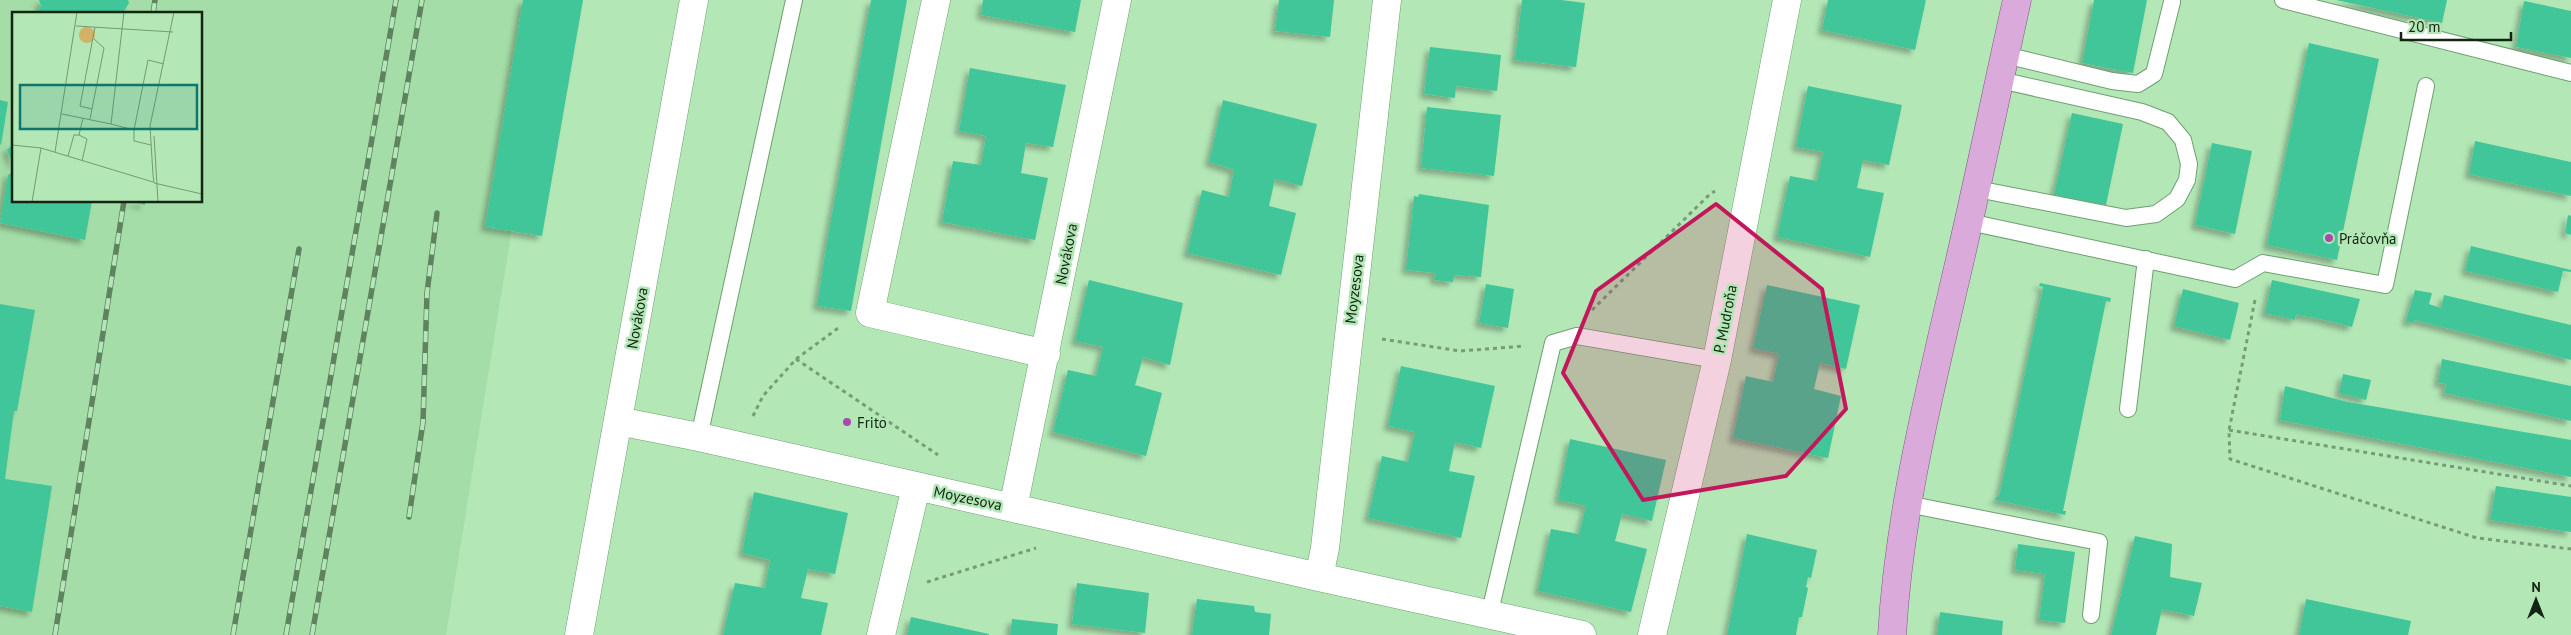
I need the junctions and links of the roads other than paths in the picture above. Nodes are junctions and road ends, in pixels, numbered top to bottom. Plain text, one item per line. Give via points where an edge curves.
1 (694, 0) edge
2 (794, 0) edge
3 (936, 0) edge
4 (1117, 0) edge
5 (1387, 0) edge
6 (1787, 0) edge
7 (2017, 0) edge
8 (2283, 0) edge
9 (2172, 2) dead end
10 (2002, 68) junction
11 (2571, 73) edge
12 (2426, 86) dead end
13 (1977, 189) junction
14 (1969, 222) junction
15 (2146, 259) junction
16 (1046, 354) junction
17 (1717, 360) junction
18 (2128, 409) dead end
19 (618, 421) junction
20 (699, 437) junction
21 (916, 487) junction
22 (1907, 504) junction
23 (1013, 508) junction
24 (1319, 577) junction
25 (2091, 615) dead end
26 (1489, 616) junction
27 (578, 635) edge
28 (881, 635) edge
29 (1582, 635) edge
30 (1652, 635) edge
31 (1892, 635) edge

1 - 19 street, Novákova
2 - 20 lane
3 - 16 street via 870,314
4 - 16 street, Novákova
5 - 24 street, Moyzesova via 1325,548
6 - 17 street, P. Mudroňa
7 - 10 main road
8 - 11 lane
9 - 10 lane via 2154,74 2138,84
10 - 13 main road
10 - 13 lane via 2168,122 2183,140 2189,164 2187,180 2177,199 2156,214 2126,218
12 - 15 lane via 2385,285 2263,263 2235,279
13 - 14 main road
14 - 15 lane
14 - 22 main road via 1920,433
15 - 18 lane
16 - 23 street, Novákova
17 - 26 lane via 1577,336 1553,344
17 - 30 street, P. Mudroňa
19 - 20 street, Moyzesova
19 - 27 street, Novákova
20 - 21 street, Moyzesova
21 - 23 street, Moyzesova
21 - 28 street
22 - 25 lane via 2099,542
22 - 31 main road via 1894,595
23 - 24 street, Moyzesova
24 - 26 street, Moyzesova
26 - 29 street, Moyzesova

